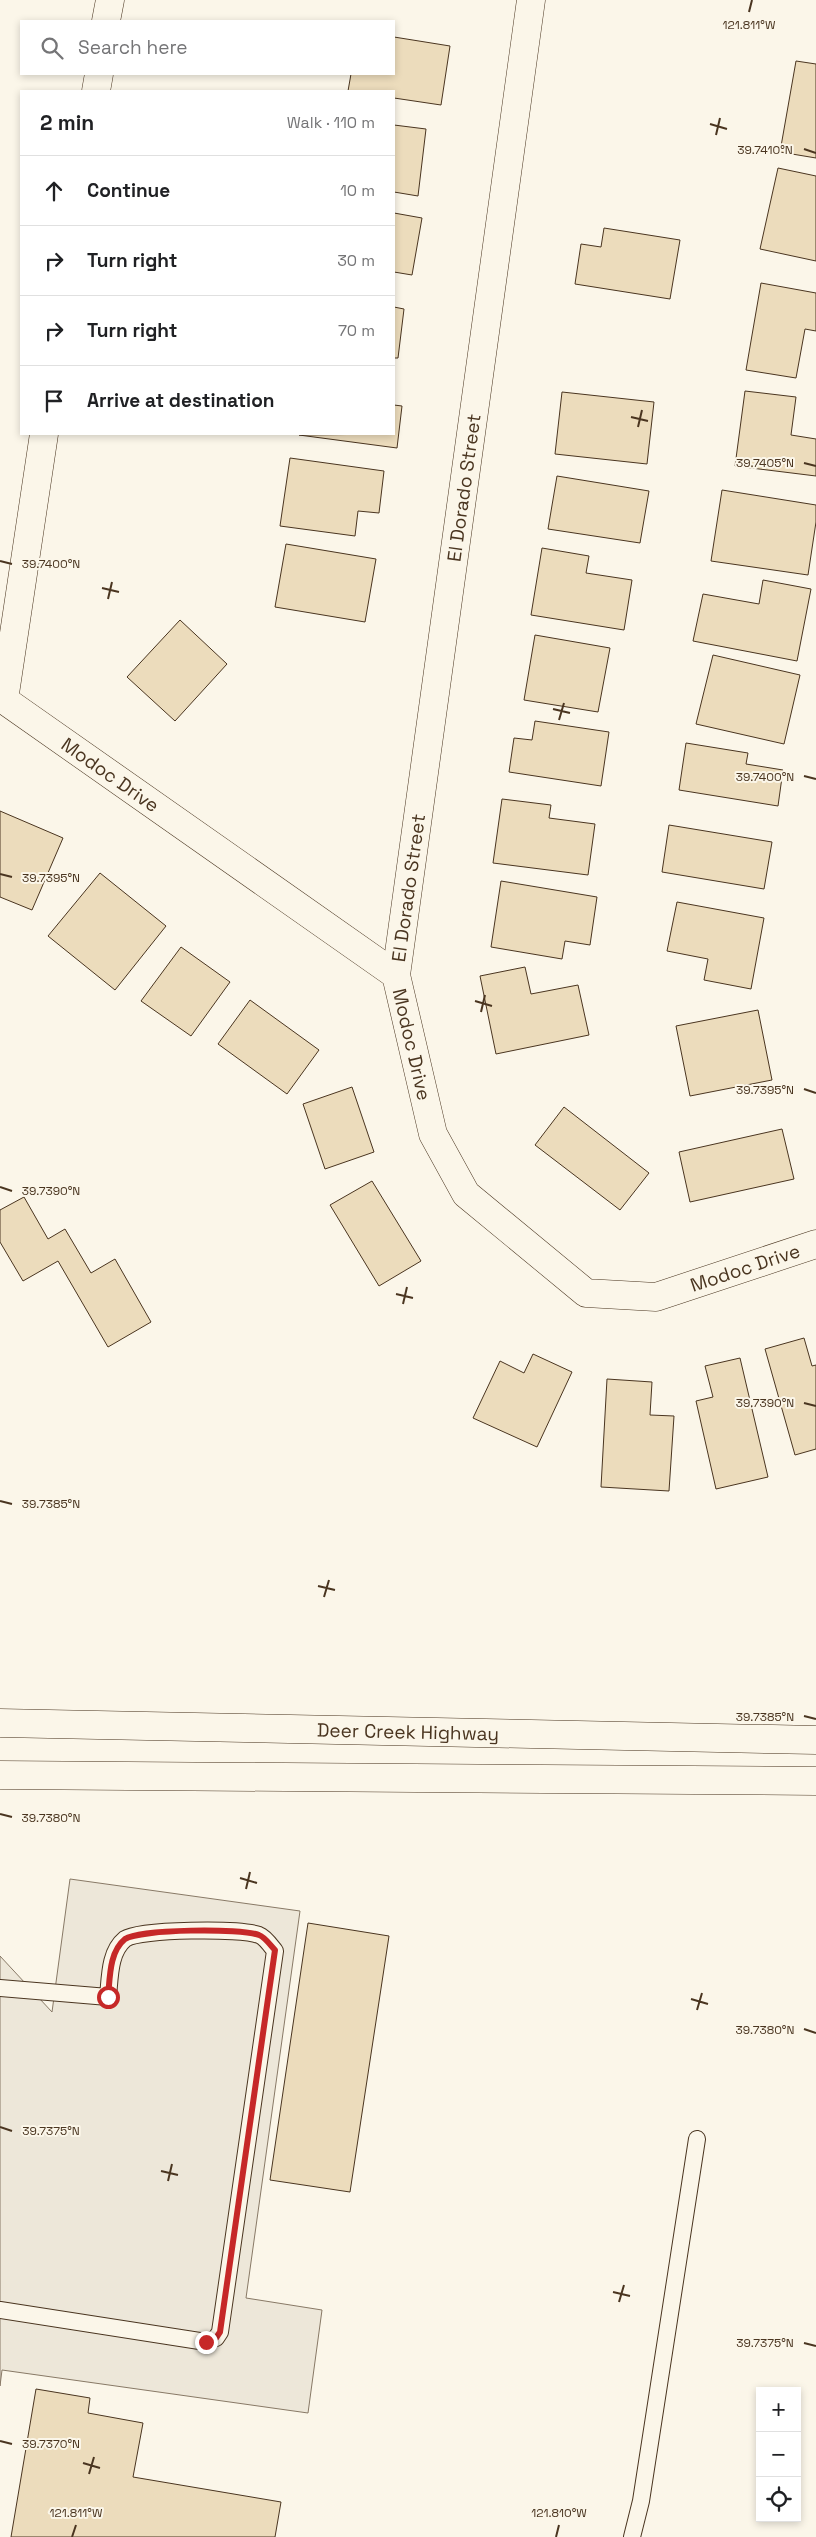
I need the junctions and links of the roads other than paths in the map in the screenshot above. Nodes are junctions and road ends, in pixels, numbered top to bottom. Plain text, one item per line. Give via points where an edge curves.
1 (110, 0) edge
2 (531, 0) edge
3 (106, 20) edge
4 (99, 75) edge
5 (96, 90) edge
6 (44, 435) edge
7 (2, 698) edge
8 (396, 975) junction
9 (816, 1244) edge
10 (0, 1723) edge
11 (816, 1740) edge
12 (0, 1775) edge
13 (816, 1781) edge
14 (0, 1988) edge
15 (697, 2139) dead end
16 (0, 2310) edge
17 (632, 2537) edge

1 - 3 street
2 - 8 street, El Dorado Street
4 - 5 street
6 - 7 street
7 - 8 street, Modoc Drive
8 - 9 street, Modoc Drive via 433,1134 466,1194 586,1293 656,1297
10 - 11 street, Deer Creek Highway
12 - 13 street
14 - 16 lane via 108,1997 113,1956 126,1939 146,1932 238,1931 260,1935 275,1950 220,2332 216,2338 206,2342
15 - 17 lane via 641,2501

